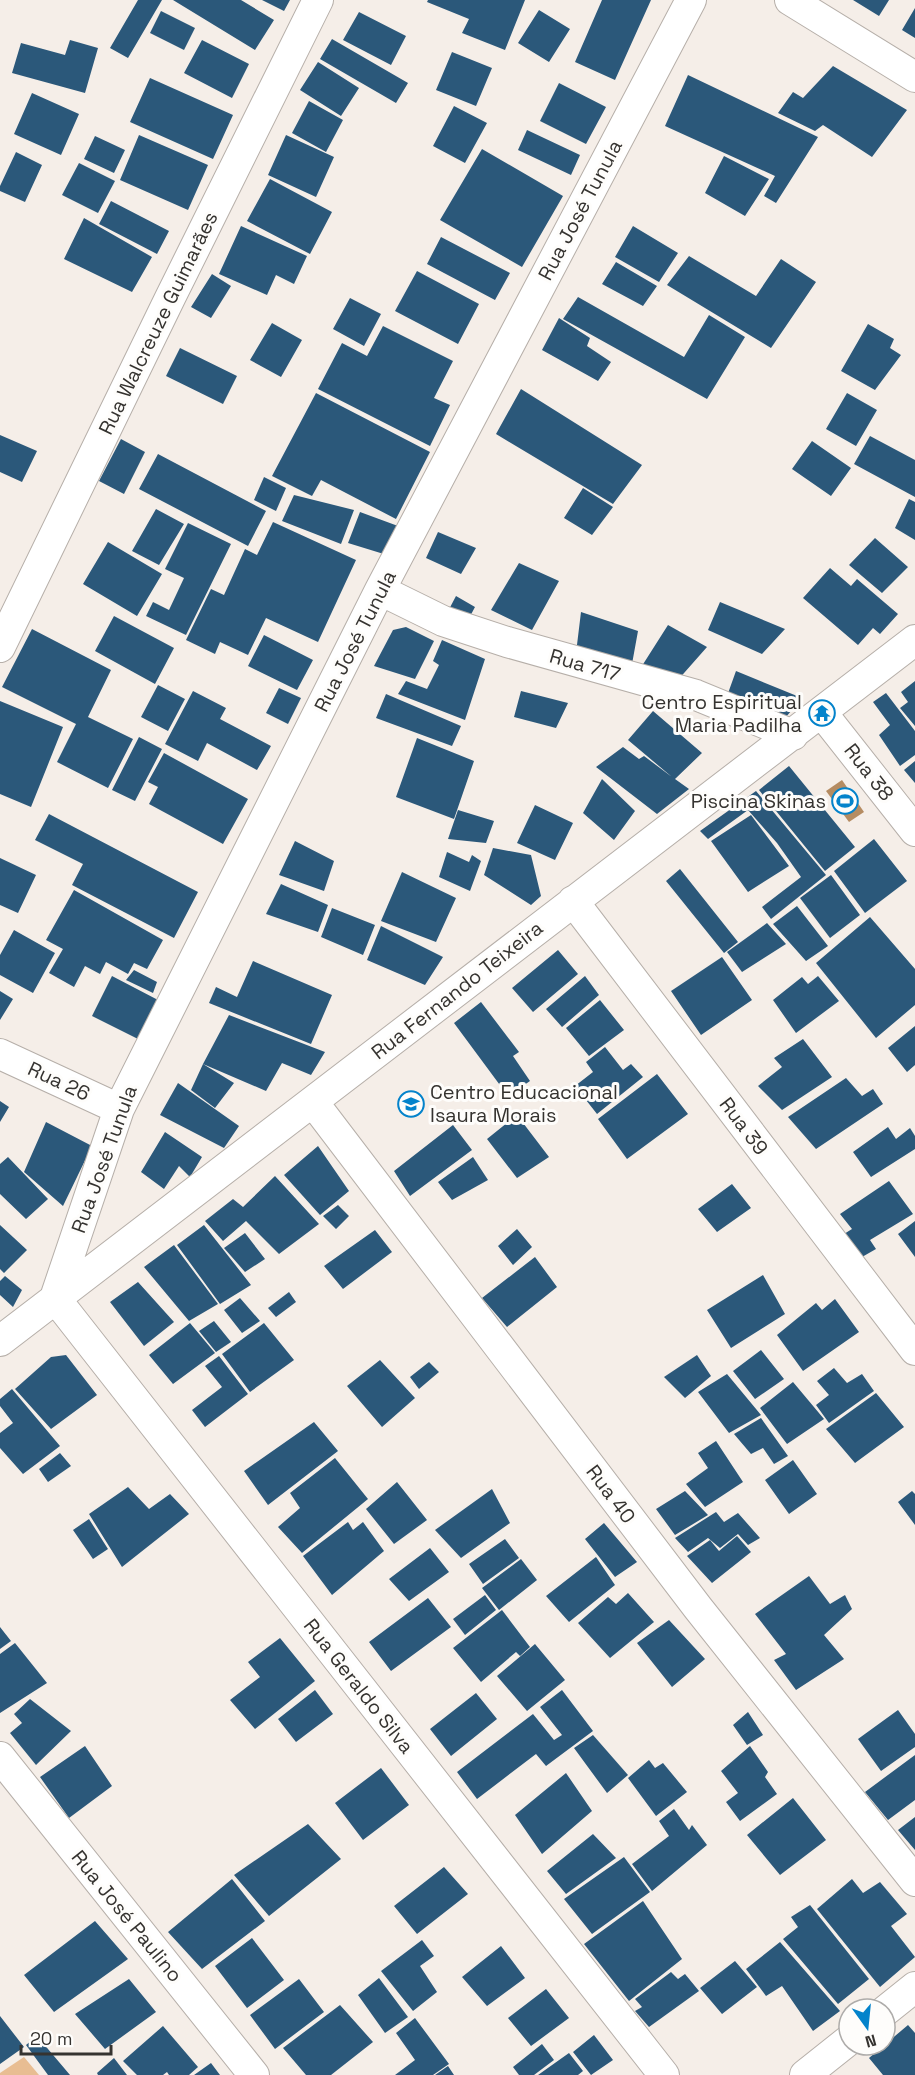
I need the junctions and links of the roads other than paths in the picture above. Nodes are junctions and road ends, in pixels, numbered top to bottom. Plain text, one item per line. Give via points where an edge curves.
1 (318, 0) edge
2 (691, 0) edge
3 (790, 0) edge
4 (914, 76) edge
5 (380, 590) junction
6 (915, 640) edge
7 (0, 647) edge
8 (822, 713) junction
9 (793, 735) junction
10 (915, 831) edge
11 (573, 901) junction
12 (0, 1054) edge
13 (313, 1102) junction
14 (118, 1109) junction
15 (55, 1298) junction
16 (0, 1341) edge
17 (915, 1350) edge
18 (0, 1757) edge
19 (915, 1881) edge
20 (915, 1987) edge
21 (897, 2001) edge
22 (837, 2050) edge
23 (254, 2075) edge
24 (664, 2075) edge
25 (805, 2075) edge

1 - 7 street, Rua Walcreuze Guimarães
2 - 5 street, Rua José Tunula
3 - 4 street
5 - 9 street, Rua 717 via 443,621 696,696
5 - 14 street, Rua José Tunula
6 - 8 street, Rua Fernando Teixeira
8 - 9 street, Rua Fernando Teixeira
8 - 10 street, Rua 38
9 - 11 street, Rua Fernando Teixeira
11 - 13 street, Rua Fernando Teixeira
11 - 17 street, Rua 39
12 - 14 street, Rua 26
13 - 15 street, Rua Fernando Teixeira
13 - 19 street, Rua 40 via 690,1598
14 - 15 street, Rua José Tunula
15 - 16 street, Rua Fernando Teixeira
15 - 24 street, Rua Geraldo Silva
18 - 23 street, Rua José Paulino
20 - 21 street
22 - 25 street

